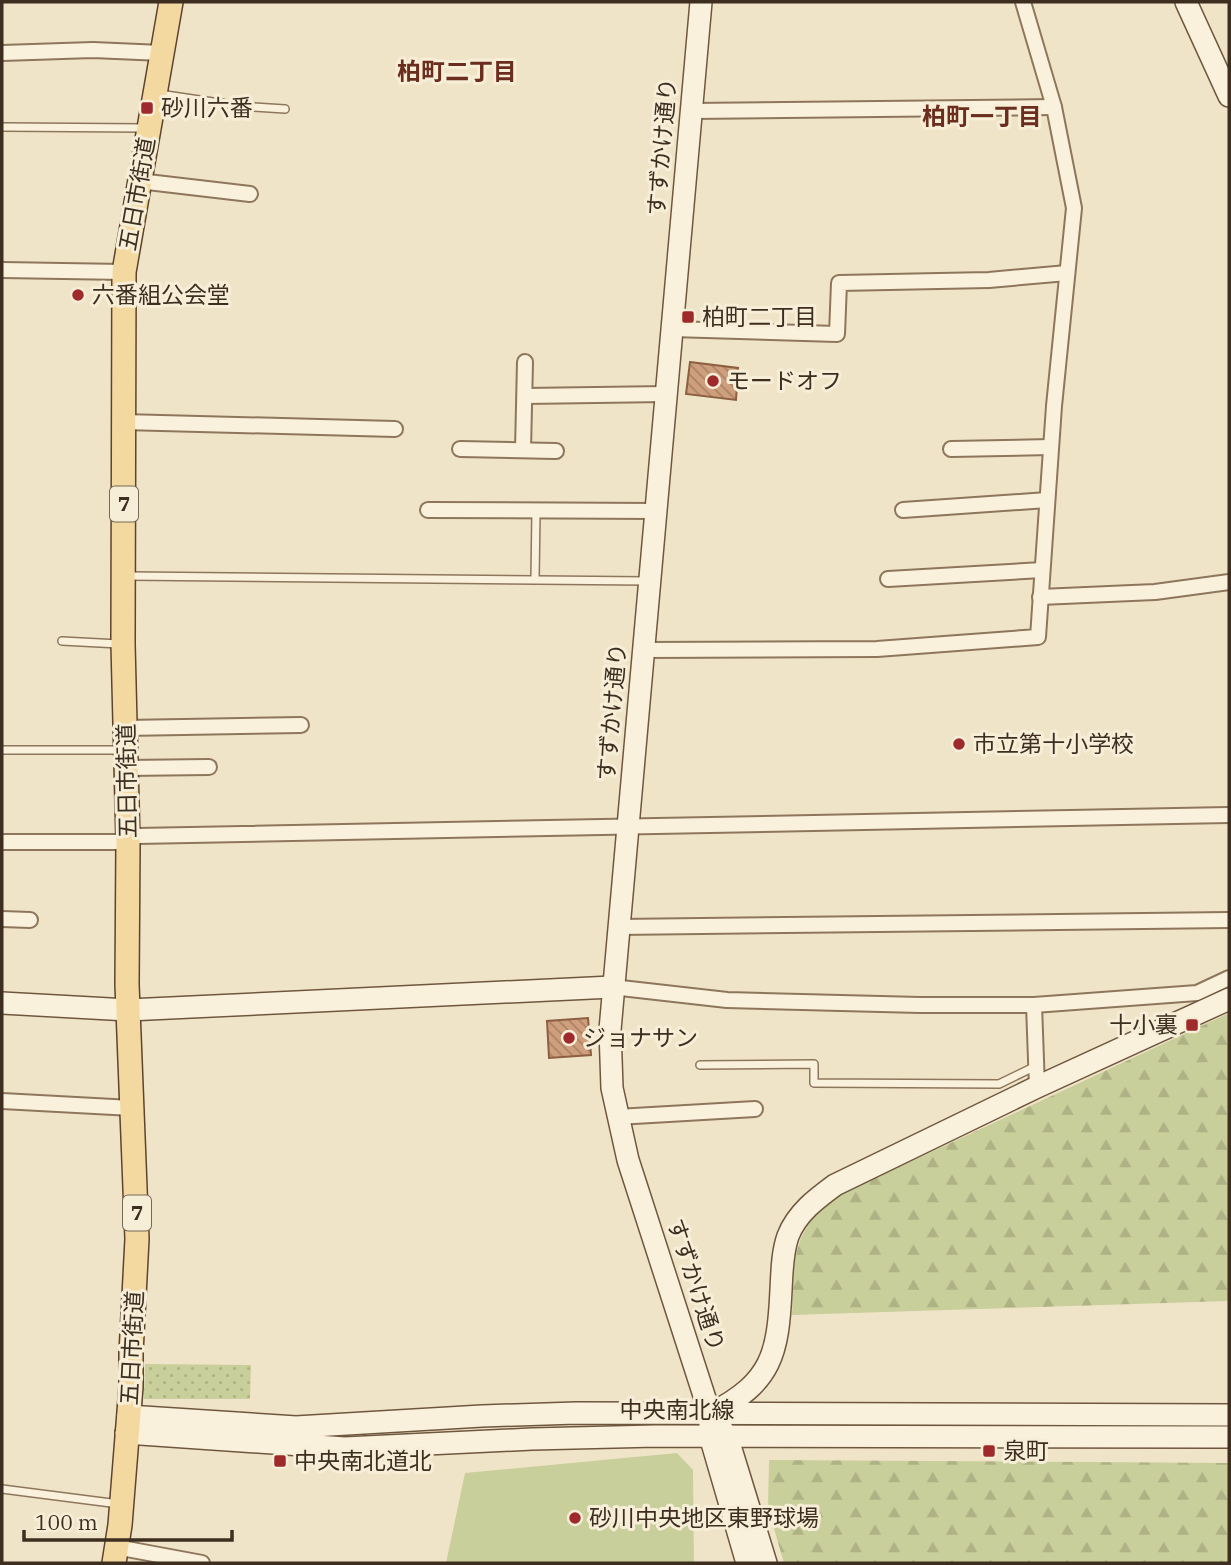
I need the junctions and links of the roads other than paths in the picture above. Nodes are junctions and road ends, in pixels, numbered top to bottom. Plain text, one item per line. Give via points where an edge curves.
1 (171, 2) edge
2 (701, 2) edge
3 (1023, 2) edge
4 (1186, 2) edge
5 (2, 53) edge
6 (162, 53) junction
7 (155, 94) junction
8 (1229, 96) edge
9 (1054, 107) junction
10 (285, 109) dead end
11 (691, 111) junction
12 (2, 127) edge
13 (149, 128) junction
14 (139, 181) junction
15 (250, 194) dead end
16 (2, 270) edge
17 (124, 272) junction
18 (1067, 273) junction
19 (672, 329) junction
20 (525, 362) dead end
21 (666, 394) junction
22 (525, 396) junction
23 (123, 422) junction
24 (395, 429) dead end
25 (1051, 447) junction
26 (460, 449) dead end
27 (951, 449) dead end
28 (523, 450) junction
29 (556, 451) dead end
30 (1047, 500) junction
31 (428, 510) dead end
32 (536, 510) junction
33 (903, 510) dead end
34 (656, 511) junction
35 (1042, 569) junction
36 (124, 576) junction
37 (535, 579) junction
38 (888, 579) dead end
39 (651, 581) junction
40 (1229, 582) edge
41 (1040, 597) junction
42 (62, 641) dead end
43 (123, 644) junction
44 (644, 650) junction
45 (301, 725) dead end
46 (126, 749) junction
47 (2, 750) edge
48 (209, 766) dead end
49 (1229, 815) edge
50 (628, 825) junction
51 (2, 842) edge
52 (128, 842) junction
53 (2, 919) edge
54 (30, 920) dead end
55 (1229, 920) edge
56 (618, 927) junction
57 (1229, 978) edge
58 (612, 987) junction
59 (1229, 999) edge
60 (2, 1003) edge
61 (1034, 1005) junction
62 (128, 1010) junction
63 (700, 1065) dead end
64 (1037, 1077) junction
65 (2, 1101) edge
66 (132, 1108) junction
67 (755, 1109) dead end
68 (617, 1117) junction
69 (1229, 1415) edge
70 (127, 1425) junction
71 (716, 1429) junction
72 (1229, 1437) edge
73 (2, 1489) edge
74 (121, 1504) junction
75 (115, 1555) edge
76 (202, 1563) edge
77 (747, 1563) edge
78 (766, 1563) edge

1 - 6 main road, 五日市街道 / 7
2 - 11 street, すずかけ通り
3 - 9 street
4 - 8 street
5 - 6 street
6 - 7 main road, 五日市街道 / 7
7 - 10 lane
7 - 13 main road, 五日市街道 / 7
9 - 11 street
9 - 18 street via 1074,208
11 - 19 street, すずかけ通り
12 - 13 lane
13 - 14 main road, 五日市街道 / 7
14 - 15 street
14 - 17 main road, 五日市街道 / 7
16 - 17 street
17 - 23 main road, 五日市街道 / 7
18 - 19 street via 989,280 839,283 836,334
18 - 25 street
19 - 21 street, すずかけ通り
20 - 22 street
21 - 22 street
21 - 34 street, すずかけ通り
22 - 28 street
23 - 24 street
23 - 36 main road, 五日市街道 / 7
25 - 27 street
25 - 30 street
26 - 28 street
28 - 29 street
30 - 33 street
30 - 35 street
31 - 32 street
32 - 34 street
32 - 37 lane
34 - 39 street, すずかけ通り
35 - 38 street
35 - 41 street
36 - 37 lane
36 - 43 main road, 五日市街道 / 7
37 - 39 lane
39 - 44 street, すずかけ通り
40 - 41 street via 1155,592
41 - 44 street via 1038,637 877,649
42 - 43 lane
43 - 46 main road, 五日市街道 / 7
44 - 50 street, すずかけ通り
45 - 46 street
46 - 47 lane
46 - 48 street
46 - 52 main road, 五日市街道 / 7
49 - 50 street
50 - 52 street via 137,836
50 - 56 street, すずかけ通り
51 - 52 street
52 - 62 main road, 五日市街道 / 7
53 - 54 street
55 - 56 street
56 - 58 street, すずかけ通り
57 - 61 street via 1197,993
58 - 61 street via 727,1000
58 - 62 street
58 - 68 street, すずかけ通り via 610,1060
59 - 64 street
60 - 62 street
61 - 64 street
62 - 66 main road, 五日市街道 / 7
63 - 64 lane via 814,1064 814,1083 999,1084
64 - 71 street via 835,1185 799,1216 786,1245 779,1330 767,1367
65 - 66 street
66 - 70 main road, 五日市街道 / 7 via 137,1238
67 - 68 street
68 - 71 street, すずかけ通り
69 - 71 street, 中央南北線
70 - 71 street, 中央南北線 via 345,1448
70 - 74 main road, 五日市街道 / 7
71 - 72 street, 中央南北線
71 - 77 street
71 - 78 street
73 - 74 lane
74 - 75 main road, 五日市街道 / 7
75 - 76 street

